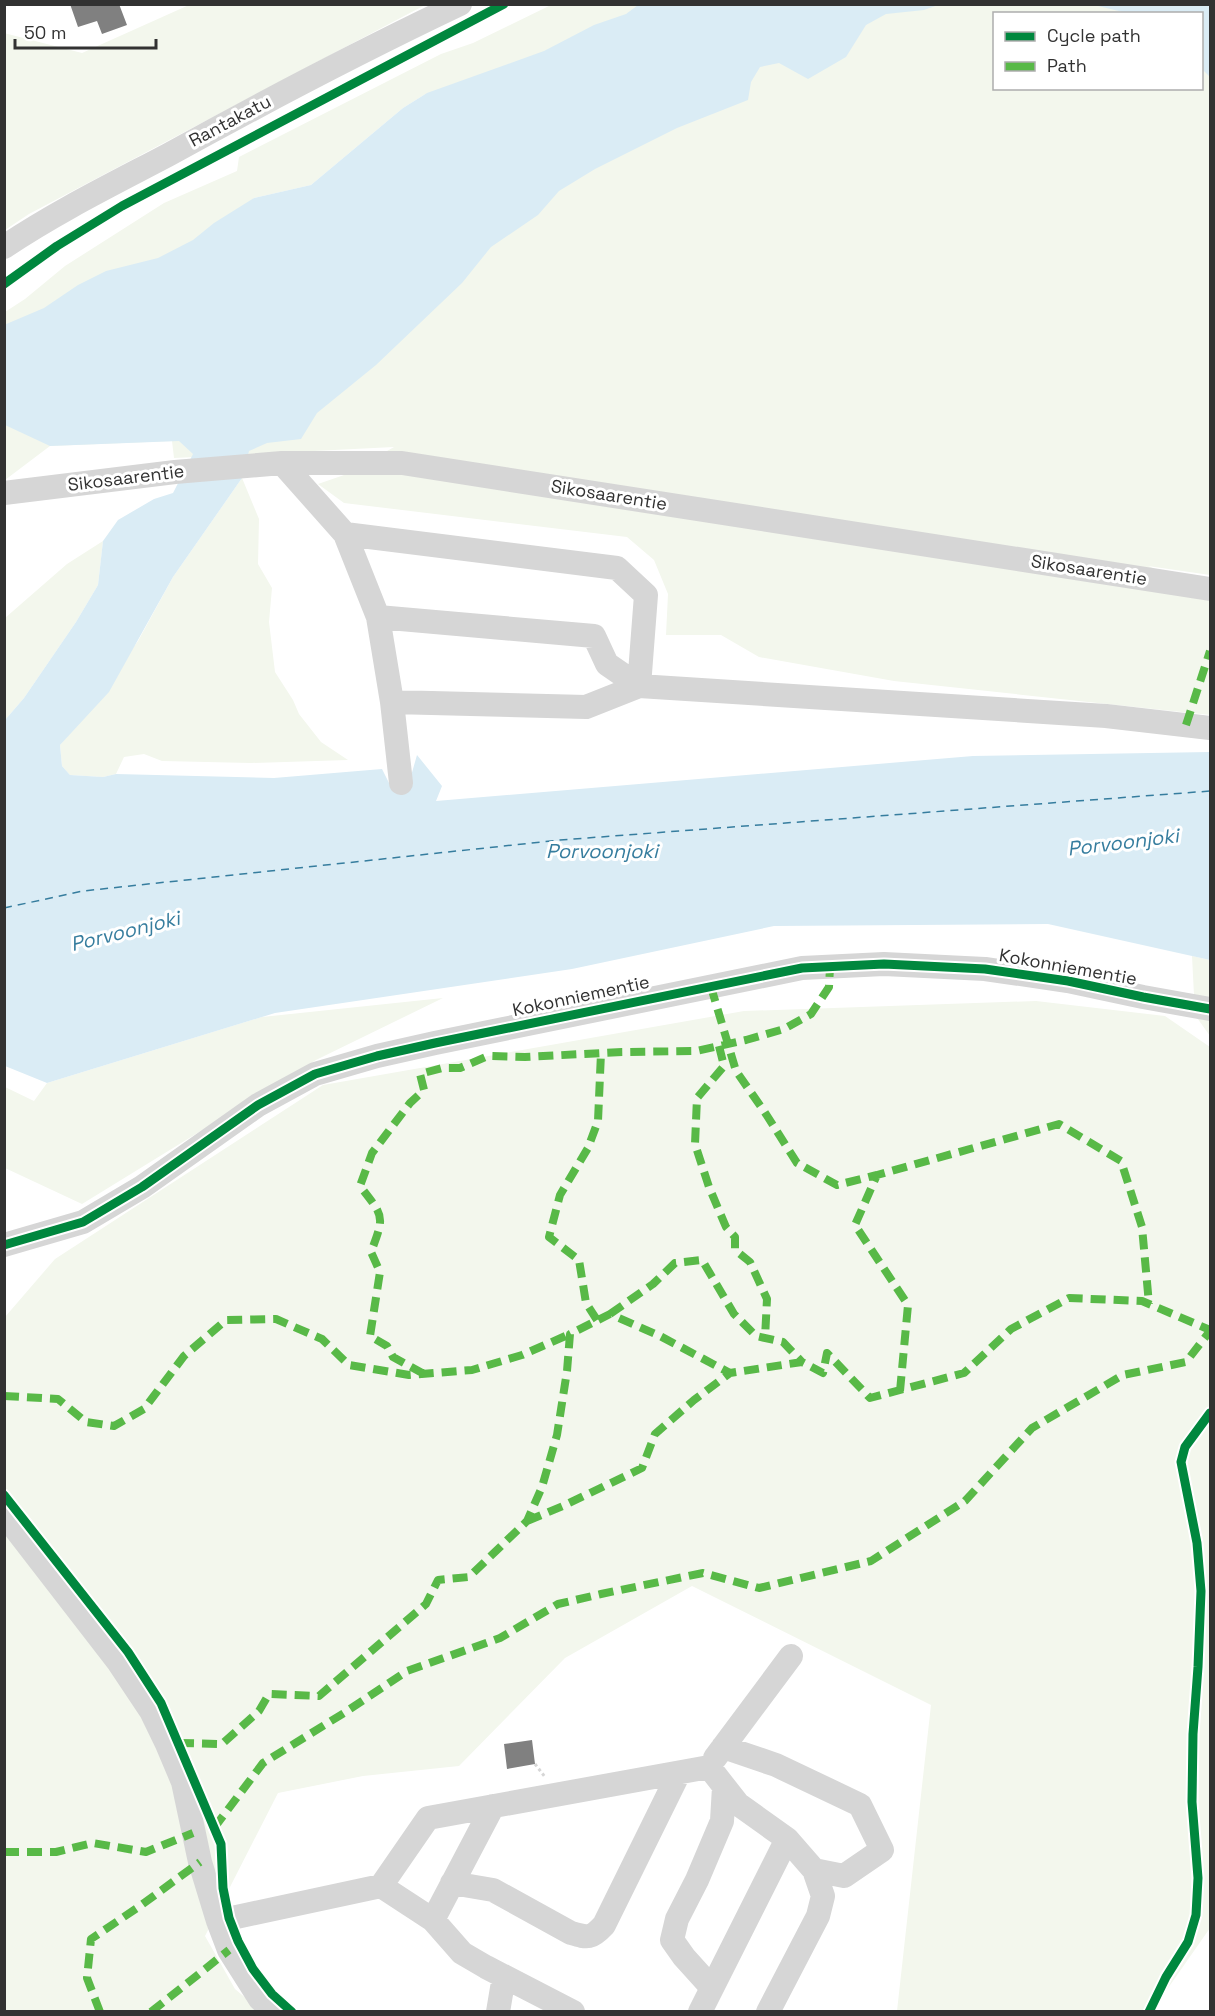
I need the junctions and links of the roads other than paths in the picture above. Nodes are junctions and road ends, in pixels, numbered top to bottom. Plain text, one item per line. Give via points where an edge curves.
1 (460, 4) edge
2 (4, 247) edge
3 (282, 463) junction
4 (4, 493) edge
5 (345, 534) junction
6 (1210, 589) edge
7 (378, 617) junction
8 (639, 686) junction
9 (392, 702) junction
10 (1210, 728) edge
11 (401, 783) dead end
12 (1210, 1009) edge
13 (4, 1245) edge
14 (4, 1514) edge
15 (791, 1656) dead end
16 (723, 1747) junction
17 (709, 1767) junction
18 (679, 1773) junction
19 (724, 1787) junction
20 (493, 1806) junction
21 (787, 1839) junction
22 (814, 1870) junction
23 (452, 1883) junction
24 (381, 1886) junction
25 (434, 1920) junction
26 (218, 1921) junction
27 (504, 1976) junction
28 (712, 1988) junction
29 (274, 2012) edge
30 (498, 2012) edge
31 (573, 2012) edge
32 (700, 2012) edge
33 (768, 2012) edge

1 - 2 street, Rantakatu via 286,90
3 - 4 street, Sikosaarentie
3 - 5 street
3 - 6 street, Sikosaarentie via 402,463
5 - 7 street
5 - 8 street via 617,568 646,594
7 - 8 street via 594,636 607,664
7 - 9 street
8 - 9 street via 586,707
8 - 10 street via 1106,716
9 - 11 street
12 - 13 street, Kokonniementie via 985,969 884,964 802,968 424,1045 315,1074 258,1105 142,1187 83,1222
14 - 26 street via 119,1662 151,1711 183,1782 200,1862
15 - 16 street
16 - 17 street
16 - 22 street via 776,1764 860,1805 882,1851 844,1876
17 - 18 street
17 - 19 street
18 - 20 street
18 - 23 street via 604,1925 594,1936 571,1933 493,1890
19 - 21 street via 738,1804
19 - 28 street via 722,1821 677,1919 672,1940
20 - 23 street
20 - 24 street via 428,1818
21 - 22 street
21 - 28 street
22 - 33 street via 823,1896 818,1916
23 - 25 street
24 - 25 street
24 - 26 street
25 - 27 street via 462,1953
26 - 29 street via 229,1950 260,1999
27 - 30 street
27 - 31 street
28 - 32 street

